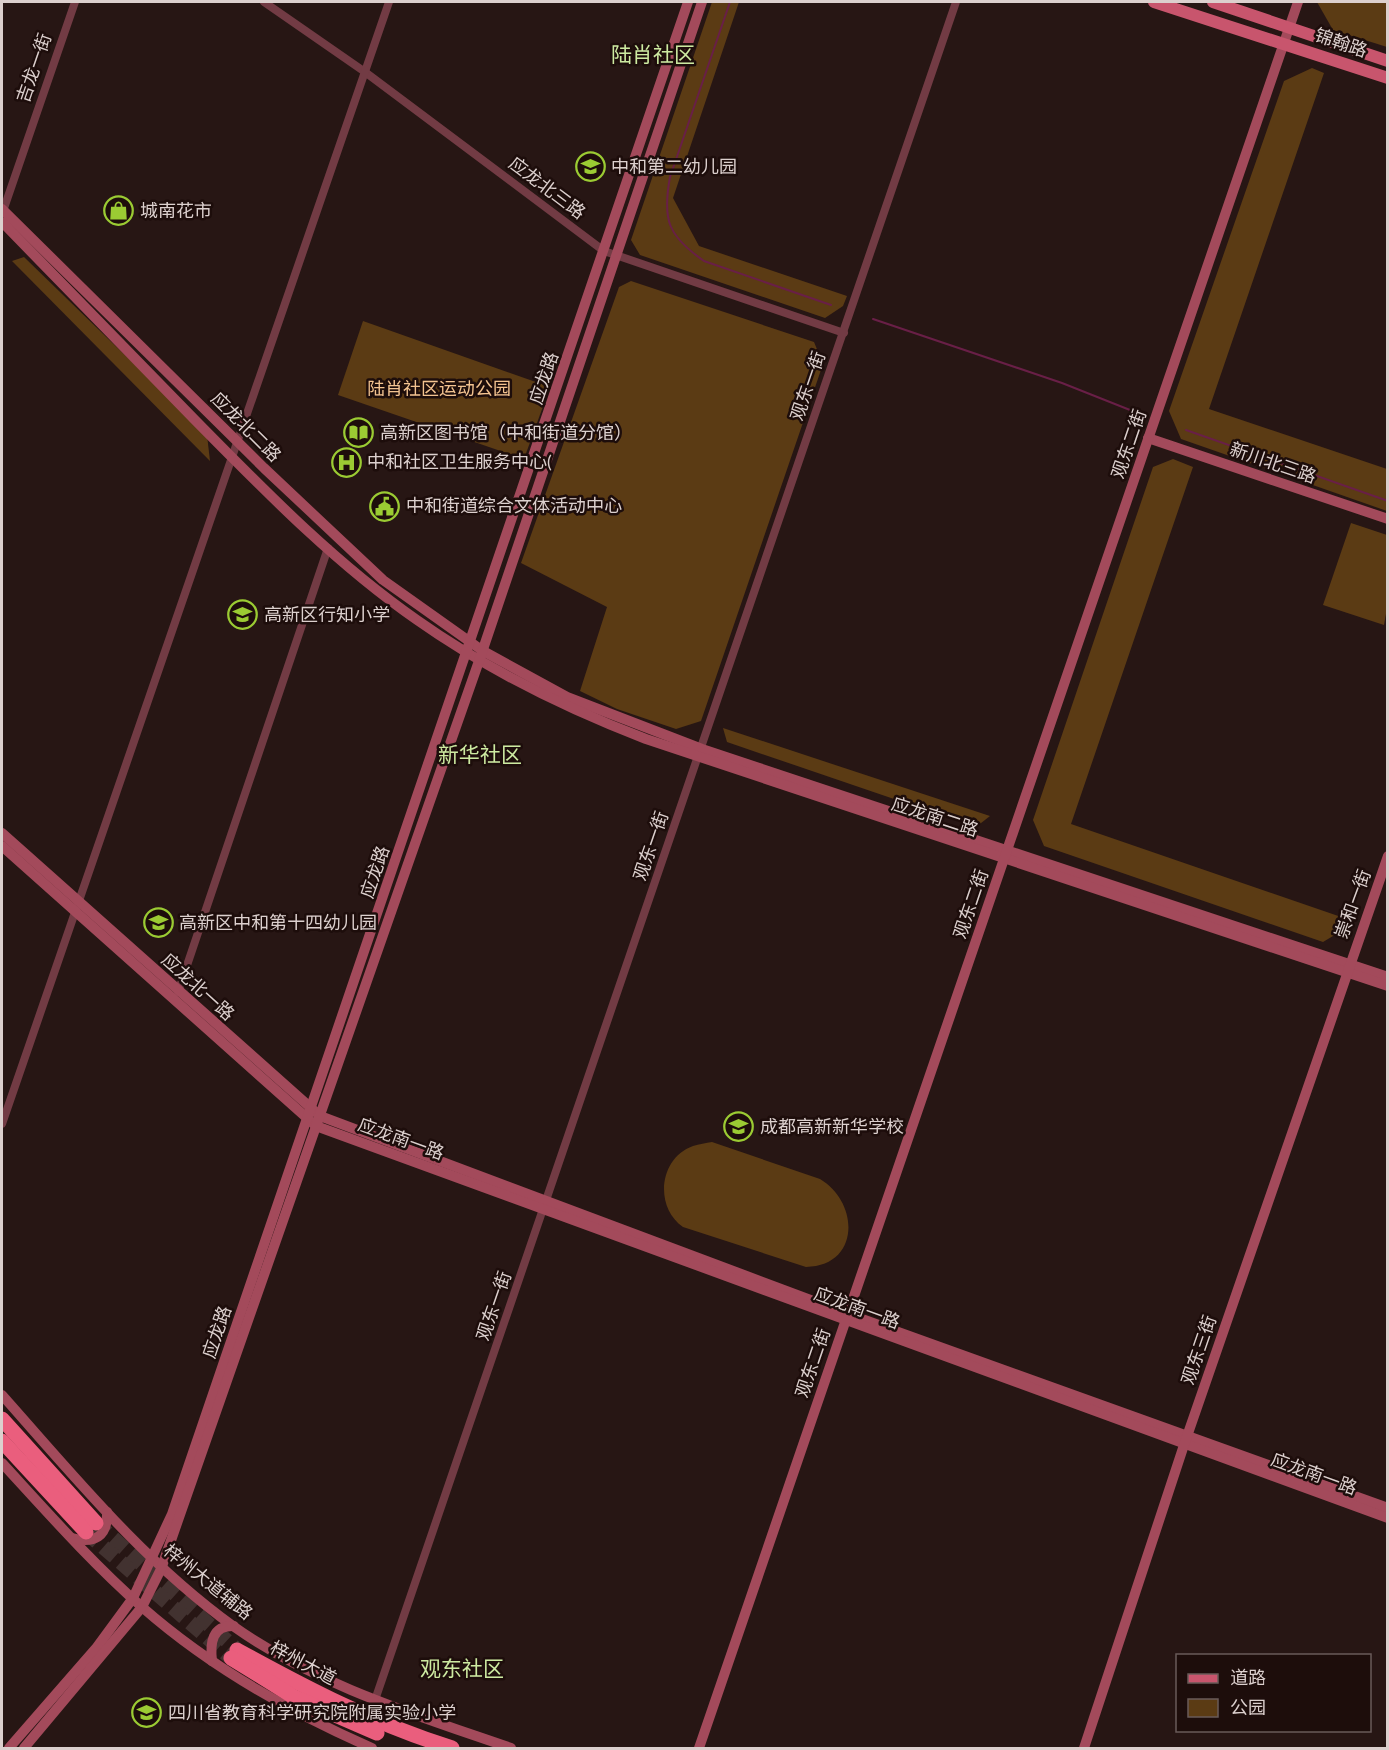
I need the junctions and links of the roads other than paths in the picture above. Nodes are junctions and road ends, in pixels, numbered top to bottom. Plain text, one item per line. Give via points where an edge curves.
1 (75, 2) edge
2 (264, 2) edge
3 (389, 2) edge
4 (688, 2) edge
5 (702, 2) edge
6 (956, 2) edge
7 (1154, 2) edge
8 (1213, 2) edge
9 (1298, 2) edge
10 (1291, 28) junction
11 (1284, 43) junction
12 (1388, 61) edge
13 (365, 72) junction
14 (1388, 78) edge
15 (2, 211) edge
16 (2, 222) edge
17 (604, 251) junction
18 (616, 256) junction
19 (844, 333) junction
20 (1148, 438) junction
21 (237, 441) junction
22 (231, 456) junction
23 (1388, 519) edge
24 (328, 548) junction
25 (469, 648) junction
26 (481, 656) junction
27 (700, 753) junction
28 (2, 833) edge
29 (2, 846) edge
30 (1006, 853) junction
31 (1388, 856) edge
32 (76, 907) junction
33 (1348, 967) junction
34 (1388, 977) edge
35 (1388, 986) edge
36 (178, 992) junction
37 (314, 1118) junction
38 (2, 1124) edge
39 (546, 1206) junction
40 (846, 1317) junction
41 (2, 1395) edge
42 (2, 1419) edge
43 (2, 1441) edge
44 (1186, 1441) junction
45 (2, 1463) edge
46 (1388, 1508) edge
47 (1388, 1518) edge
48 (96, 1522) junction
49 (71, 1538) junction
50 (153, 1560) junction
51 (161, 1569) junction
52 (133, 1598) junction
53 (142, 1607) junction
54 (234, 1626) junction
55 (212, 1661) junction
56 (375, 1700) junction
57 (18, 1747) edge
58 (372, 1749) edge
59 (420, 1749) edge
60 (452, 1749) edge
61 (511, 1749) edge
62 (699, 1749) edge
63 (1084, 1749) edge

1 - 15 street, 吉龙一街
2 - 13 street, 应龙北三路
3 - 13 street
4 - 17 street, 应龙路
5 - 18 street, 应龙路
6 - 19 street, 观东一街
7 - 11 main road, 锦翰路
8 - 10 main road, 锦翰路
9 - 10 street, 观东二街
10 - 11 street, 观东二街
10 - 12 main road, 锦翰路
11 - 14 main road, 锦翰路
11 - 20 street, 观东二街
13 - 17 street, 应龙北三路
13 - 21 street
15 - 21 street, 应龙北二路
16 - 22 street, 应龙北二路
17 - 18 street, 应龙北三路
17 - 25 street, 应龙路
18 - 19 street, 应龙北三路
18 - 26 street, 应龙路
19 - 27 street, 观东一街
20 - 23 street, 新川北三路
20 - 30 street, 观东二街
21 - 22 street
21 - 25 street, 应龙北二路 via 383,580
22 - 24 street, 应龙北二路
22 - 32 street
24 - 25 street, 应龙北二路 via 416,620
24 - 36 street
25 - 26 street, 应龙北二路
25 - 37 street, 应龙路
26 - 27 street, 应龙南二路 via 576,712
26 - 37 street, 应龙路
27 - 30 street, 应龙南二路
27 - 39 street, 观东一街
28 - 32 street, 应龙北一路
29 - 32 street, 应龙北一路
30 - 33 street, 应龙南二路
30 - 40 street, 观东二街
31 - 33 street, 崇和一街
32 - 36 street, 应龙北一路
32 - 37 street, 应龙北一路
32 - 38 street
33 - 34 street, 应龙南二路
33 - 35 street, 应龙南二路
33 - 44 street, 观东三街
36 - 37 street, 应龙北一路
37 - 39 street, 应龙南一路
37 - 50 street, 应龙路
37 - 51 street, 应龙路
39 - 40 street, 应龙南一路
39 - 56 street, 观东一街
40 - 44 street, 应龙南一路
40 - 62 street, 观东二街
41 - 48 street, 梓州大道辅路
42 - 48 highway
43 - 48 highway
44 - 46 street, 应龙南一路
44 - 47 street, 应龙南一路
44 - 63 street, 观东三街
45 - 49 street
48 - 49 street via 105,1528 98,1538
48 - 50 street, 梓州大道辅路
49 - 52 street
50 - 51 street, 梓州大道辅路
50 - 52 street, 应龙路
51 - 53 street, 应龙路
51 - 54 street, 梓州大道辅路
52 - 53 street
52 - 57 street, 应龙路
53 - 55 street
53 - 57 street, 应龙路
54 - 55 street via 214,1634 210,1644
54 - 56 street, 梓州大道辅路
55 - 58 street via 272,1699
56 - 61 street, 梓州大道辅路
59 - 60 highway, 梓州大道 via 294,1697 234,1654 399,1731

